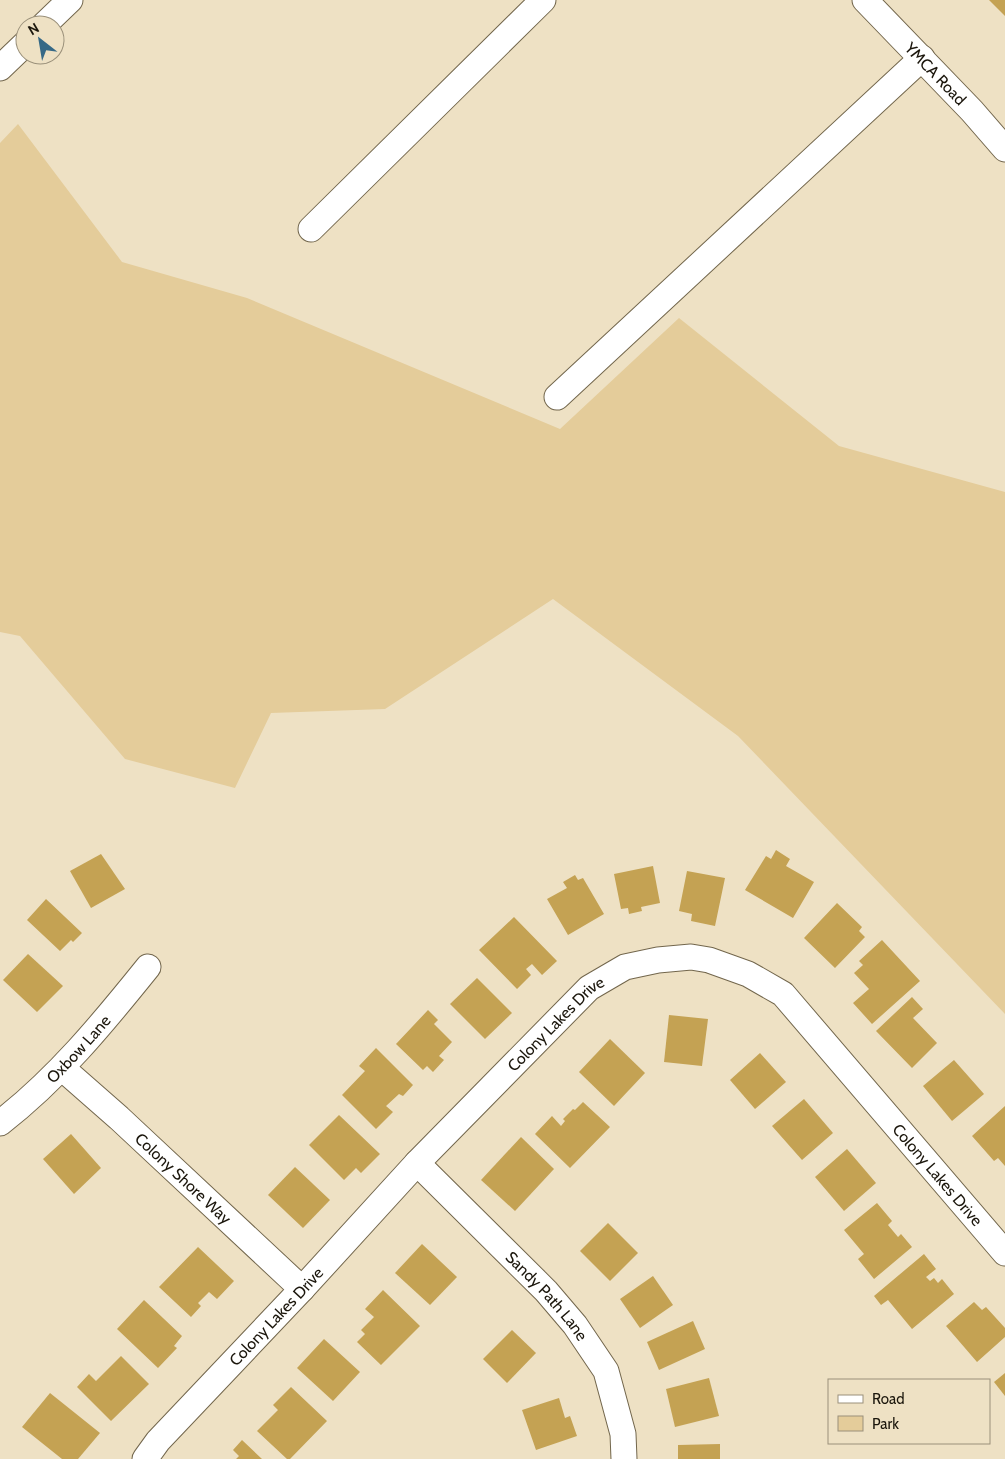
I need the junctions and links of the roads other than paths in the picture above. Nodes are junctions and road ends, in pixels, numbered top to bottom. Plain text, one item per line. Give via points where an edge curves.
1 (70, 0) edge
2 (543, 0) edge
3 (865, 0) edge
4 (54, 15) edge
5 (15, 54) edge
6 (922, 58) junction
7 (0, 68) edge
8 (1005, 149) edge
9 (311, 229) dead end
10 (557, 397) dead end
11 (148, 967) dead end
12 (62, 1068) junction
13 (0, 1123) edge
14 (417, 1163) junction
15 (1005, 1253) edge
16 (302, 1289) junction
17 (145, 1459) edge
18 (624, 1459) edge

1 - 4 street
2 - 9 street
3 - 6 street, YMCA Road
5 - 7 street
6 - 8 street, YMCA Road
6 - 10 street
11 - 12 street, Oxbow Lane
12 - 13 street, Oxbow Lane
12 - 16 street, Colony Shore Way
14 - 15 street, Colony Lakes Drive via 589,988 626,967 691,957 748,974 783,994
14 - 16 street, Colony Lakes Drive
14 - 18 street, Sandy Path Lane via 575,1325 606,1370 623,1434
16 - 17 street, Colony Lakes Drive

